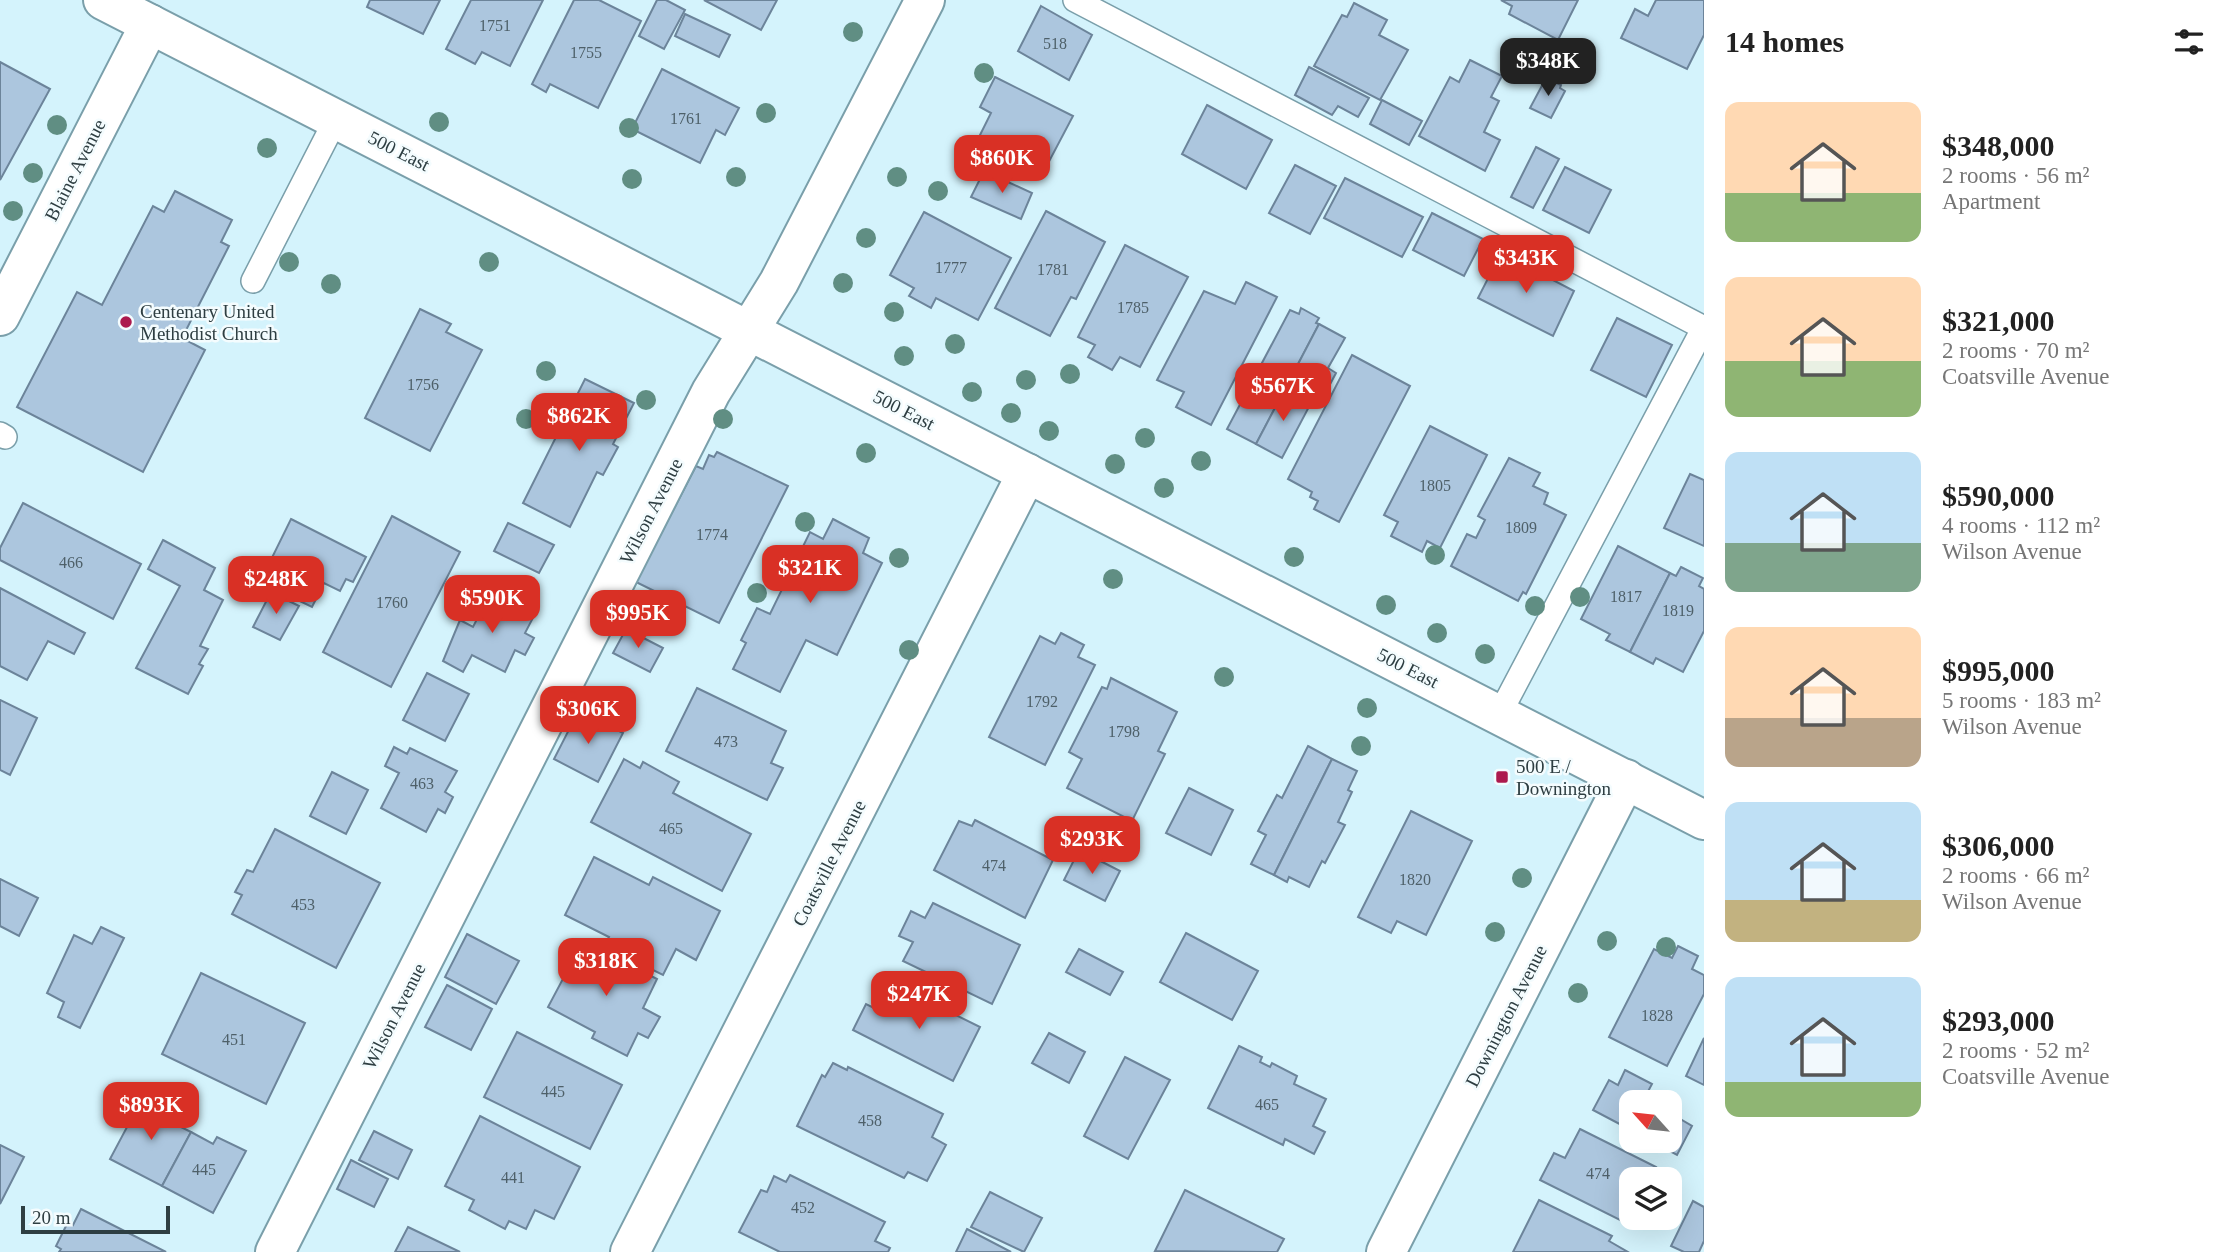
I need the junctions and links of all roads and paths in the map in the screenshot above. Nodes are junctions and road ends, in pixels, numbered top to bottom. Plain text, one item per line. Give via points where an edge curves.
1 (103, 0) edge
2 (925, 0) edge
3 (1075, 0) edge
4 (150, 24) junction
5 (336, 119) junction
6 (253, 281) dead end
7 (0, 316) edge
8 (1704, 327) edge
9 (749, 331) junction
10 (1027, 473) junction
11 (1499, 715) junction
12 (1626, 779) junction
13 (1704, 820) edge
14 (275, 1252) edge
15 (630, 1252) edge
16 (1386, 1252) edge

1 - 4 street, 500 East
2 - 9 street, Wilson Avenue
3 - 8 lane
4 - 5 street, 500 East
4 - 7 street, Blaine Avenue
5 - 6 lane
5 - 9 street, 500 East
8 - 11 lane
9 - 10 street, 500 East
9 - 14 street, Wilson Avenue via 711,392
10 - 11 street, 500 East
10 - 15 street, Coatsville Avenue
11 - 12 street, 500 East
12 - 13 street, 500 East
12 - 16 street, Downington Avenue

